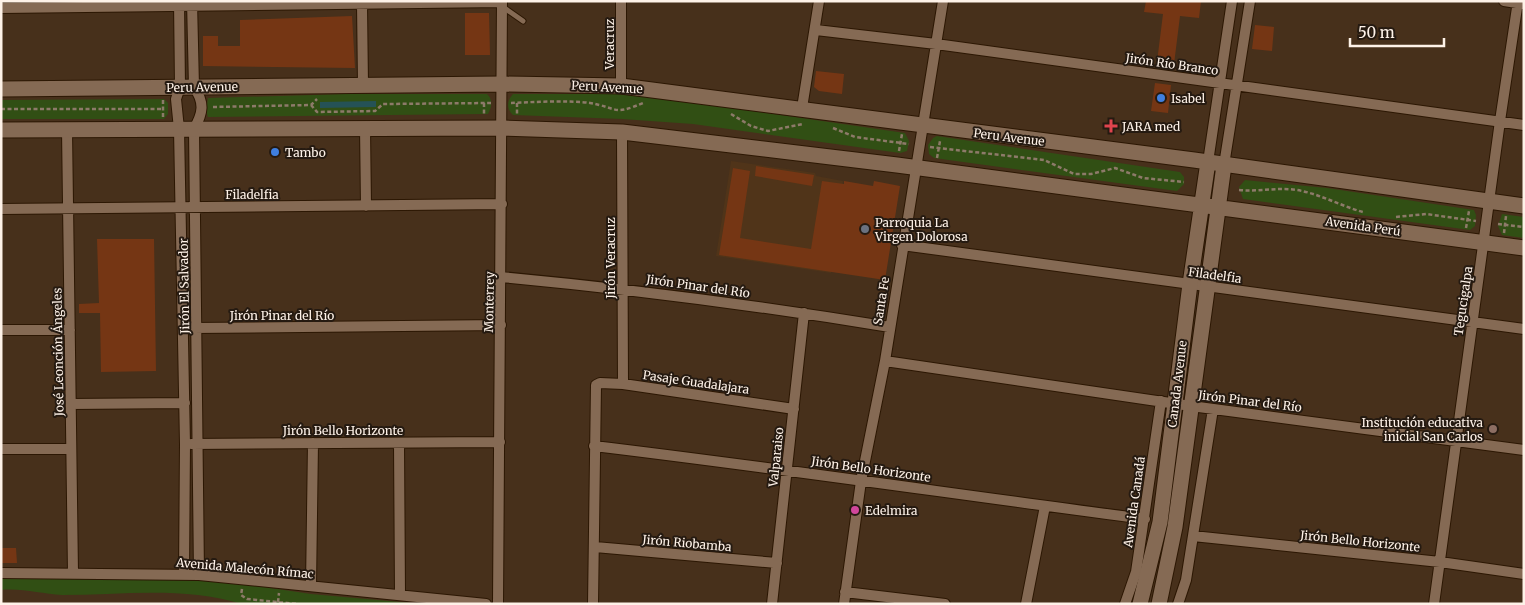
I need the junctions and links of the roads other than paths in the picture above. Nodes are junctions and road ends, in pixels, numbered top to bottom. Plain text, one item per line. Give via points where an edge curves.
1 (621, 1) edge
2 (819, 1) edge
3 (943, 1) edge
4 (1232, 1) edge
5 (1250, 1) edge
6 (1504, 1) edge
7 (502, 3) edge
8 (1520, 3) edge
9 (179, 4) edge
10 (192, 4) edge
11 (362, 4) junction
12 (1, 8) edge
13 (523, 21) dead end
14 (816, 30) junction
15 (936, 44) junction
16 (1220, 83) junction
17 (501, 84) junction
18 (363, 85) junction
19 (621, 86) junction
20 (1237, 86) junction
21 (187, 87) junction
22 (1, 90) edge
23 (804, 116) junction
24 (1500, 121) junction
25 (1524, 125) edge
26 (921, 126) junction
27 (365, 128) junction
28 (503, 128) junction
29 (186, 129) junction
30 (1, 130) edge
31 (67, 130) junction
32 (622, 132) junction
33 (1208, 162) junction
34 (1224, 165) junction
35 (916, 168) junction
36 (1490, 202) junction
37 (502, 204) junction
38 (1202, 205) junction
39 (181, 206) junction
40 (194, 206) junction
41 (366, 206) junction
42 (1524, 206) edge
43 (1218, 207) junction
44 (68, 208) junction
45 (1, 209) edge
46 (1484, 242) junction
47 (902, 245) junction
48 (1524, 248) edge
49 (501, 277) junction
50 (1190, 284) junction
51 (1207, 286) junction
52 (623, 288) junction
53 (804, 313) junction
54 (1472, 322) junction
55 (501, 325) junction
56 (890, 327) junction
57 (183, 328) junction
58 (197, 328) junction
59 (1524, 328) edge
60 (1, 330) edge
61 (70, 330) junction
62 (885, 361) junction
63 (623, 384) junction
64 (184, 402) junction
65 (1168, 402) junction
66 (71, 404) junction
67 (1191, 406) junction
68 (794, 409) junction
69 (1213, 409) junction
70 (1457, 441) junction
71 (500, 442) junction
72 (313, 443) junction
73 (398, 443) junction
74 (185, 444) junction
75 (197, 444) junction
76 (594, 446) junction
77 (1, 449) edge
78 (72, 449) junction
79 (1524, 450) edge
80 (787, 469) junction
81 (861, 481) junction
82 (1045, 506) junction
83 (1145, 519) junction
84 (1193, 536) junction
85 (594, 547) junction
86 (1440, 562) junction
87 (777, 563) junction
88 (1, 573) edge
89 (73, 573) junction
90 (184, 574) junction
91 (1524, 574) edge
92 (199, 575) junction
93 (311, 586) junction
94 (845, 592) junction
95 (400, 594) junction
96 (486, 604) edge
97 (498, 604) edge
98 (593, 604) edge
99 (772, 604) edge
100 (844, 604) edge
101 (945, 604) edge
102 (1026, 604) edge
103 (1125, 604) edge
104 (1140, 604) edge
105 (1159, 604) edge
106 (1178, 604) edge
107 (1434, 604) edge

1 - 19 street, Veracruz
2 - 14 street
3 - 15 street, Santa Fe
4 - 16 street
5 - 20 street
6 - 8 street
7 - 11 street
7 - 13 lane
7 - 17 street, Monterrey
8 - 24 street, Tegucigalpa
9 - 10 street
9 - 12 street
9 - 21 street, Jirón El Salvador
10 - 11 street
10 - 21 street, Jirón El Salvador
11 - 18 street
14 - 15 street, Jirón Río Branco
14 - 23 street
15 - 16 street, Jirón Río Branco
15 - 26 street, Santa Fe
16 - 20 street, Jirón Río Branco
16 - 33 street
17 - 18 main road, Peru Avenue
17 - 19 main road, Peru Avenue
17 - 28 street, Monterrey
18 - 21 main road, Peru Avenue
19 - 23 main road, Peru Avenue
20 - 24 street, Jirón Río Branco
20 - 34 street
21 - 22 main road, Peru Avenue
21 - 29 street, Jirón El Salvador via 176,99
21 - 29 street, Jirón El Salvador via 202,99 200,118
23 - 26 main road, Peru Avenue
24 - 25 street, Jirón Río Branco
24 - 36 street, Tegucigalpa
26 - 33 main road, Peru Avenue
26 - 35 street, Santa Fe
27 - 28 main road
27 - 29 main road
27 - 41 street
28 - 32 main road
28 - 37 street, Monterrey
29 - 31 main road
29 - 39 street, Jirón El Salvador
29 - 40 street, Jirón El Salvador
30 - 31 main road
31 - 44 street, José Leonción Ángeles
32 - 35 main road
32 - 52 street, Jirón Veracruz
33 - 34 main road
33 - 38 main road, Canada Avenue
34 - 36 main road
34 - 43 main road, Canada Avenue
35 - 38 main road
35 - 47 street, Santa Fe
36 - 42 main road
36 - 46 street, Tegucigalpa
37 - 41 street, Filadelfia
37 - 49 street, Monterrey
38 - 43 main road, Avenida Perú
38 - 50 main road, Canada Avenue
39 - 40 street, Filadelfia
39 - 44 street, Filadelfia
39 - 57 street, Jirón El Salvador
40 - 41 street, Filadelfia
40 - 58 street, Jirón El Salvador
43 - 46 main road, Avenida Perú
43 - 51 main road, Canada Avenue
44 - 45 street, Filadelfia
44 - 61 street, José Leonción Ángeles
46 - 48 main road, Avenida Perú
46 - 54 street, Tegucigalpa
47 - 50 street, Filadelfia
47 - 56 street, Santa Fe
49 - 52 street, Jirón Pinar del Río
49 - 55 street, Monterrey
50 - 51 street, Filadelfia
50 - 65 main road, Canada Avenue
51 - 54 street, Filadelfia
51 - 67 main road, Canada Avenue
52 - 53 street, Jirón Pinar del Río
52 - 63 street, Jirón Veracruz
53 - 56 street, Jirón Pinar del Río
53 - 68 street, Valparaiso
54 - 59 street, Filadelfia
54 - 70 street, Tegucigalpa
55 - 58 street, Jirón Pinar del Río
55 - 71 street, Monterrey
56 - 62 street, Santa Fe
57 - 58 street, Jirón Pinar del Río
57 - 64 street, Jirón El Salvador
58 - 75 street, Jirón El Salvador
60 - 61 street
61 - 66 street, José Leonción Ángeles
62 - 65 street, Jirón Pinar del Río
62 - 81 street, Santa Fe
63 - 68 street, Pasaje Guadalajara
63 - 76 street, Pasaje Guadalajara via 596,385
64 - 66 street
64 - 74 street, Jirón El Salvador
65 - 67 street, Jirón Pinar del Río
65 - 83 street, Avenida Canadá
65 - 104 main road, Canada Avenue via 1160,522
66 - 78 street, José Leonción Ángeles
67 - 69 street, Jirón Pinar del Río
67 - 105 main road, Canada Avenue via 1175,527
68 - 80 street, Valparaiso
69 - 70 street, Jirón Pinar del Río
69 - 84 street
70 - 79 street, Jirón Pinar del Río
70 - 86 street, Tegucigalpa
71 - 73 street, Jirón Bello Horizonte
71 - 97 street, Monterrey
72 - 73 street, Jirón Bello Horizonte
72 - 75 street, Jirón Bello Horizonte
72 - 93 street
73 - 95 street
74 - 75 street, Jirón Bello Horizonte
74 - 90 street, Jirón El Salvador
75 - 92 street, Jirón El Salvador
76 - 80 street, Jirón Bello Horizonte
76 - 85 street
77 - 78 street
78 - 89 street, José Leonción Ángeles
80 - 81 street, Jirón Bello Horizonte
80 - 87 street, Valparaiso
81 - 82 street, Jirón Bello Horizonte
81 - 94 street, Santa Fe
82 - 83 street, Jirón Bello Horizonte
82 - 102 street
83 - 103 street, Avenida Canadá via 1136,572
84 - 86 street, Jirón Bello Horizonte
84 - 106 street via 1186,580
85 - 87 street, Jirón Riobamba
85 - 98 street
86 - 91 street, Jirón Bello Horizonte
86 - 107 street, Tegucigalpa
87 - 99 street, Valparaiso
88 - 89 street, Avenida Malecón Rímac
89 - 90 street, Avenida Malecón Rímac
90 - 92 street, Avenida Malecón Rímac
92 - 93 street, Avenida Malecón Rímac
93 - 95 street, Avenida Malecón Rímac
94 - 100 street, Santa Fe
94 - 101 street
95 - 96 street, Avenida Malecón Rímac

